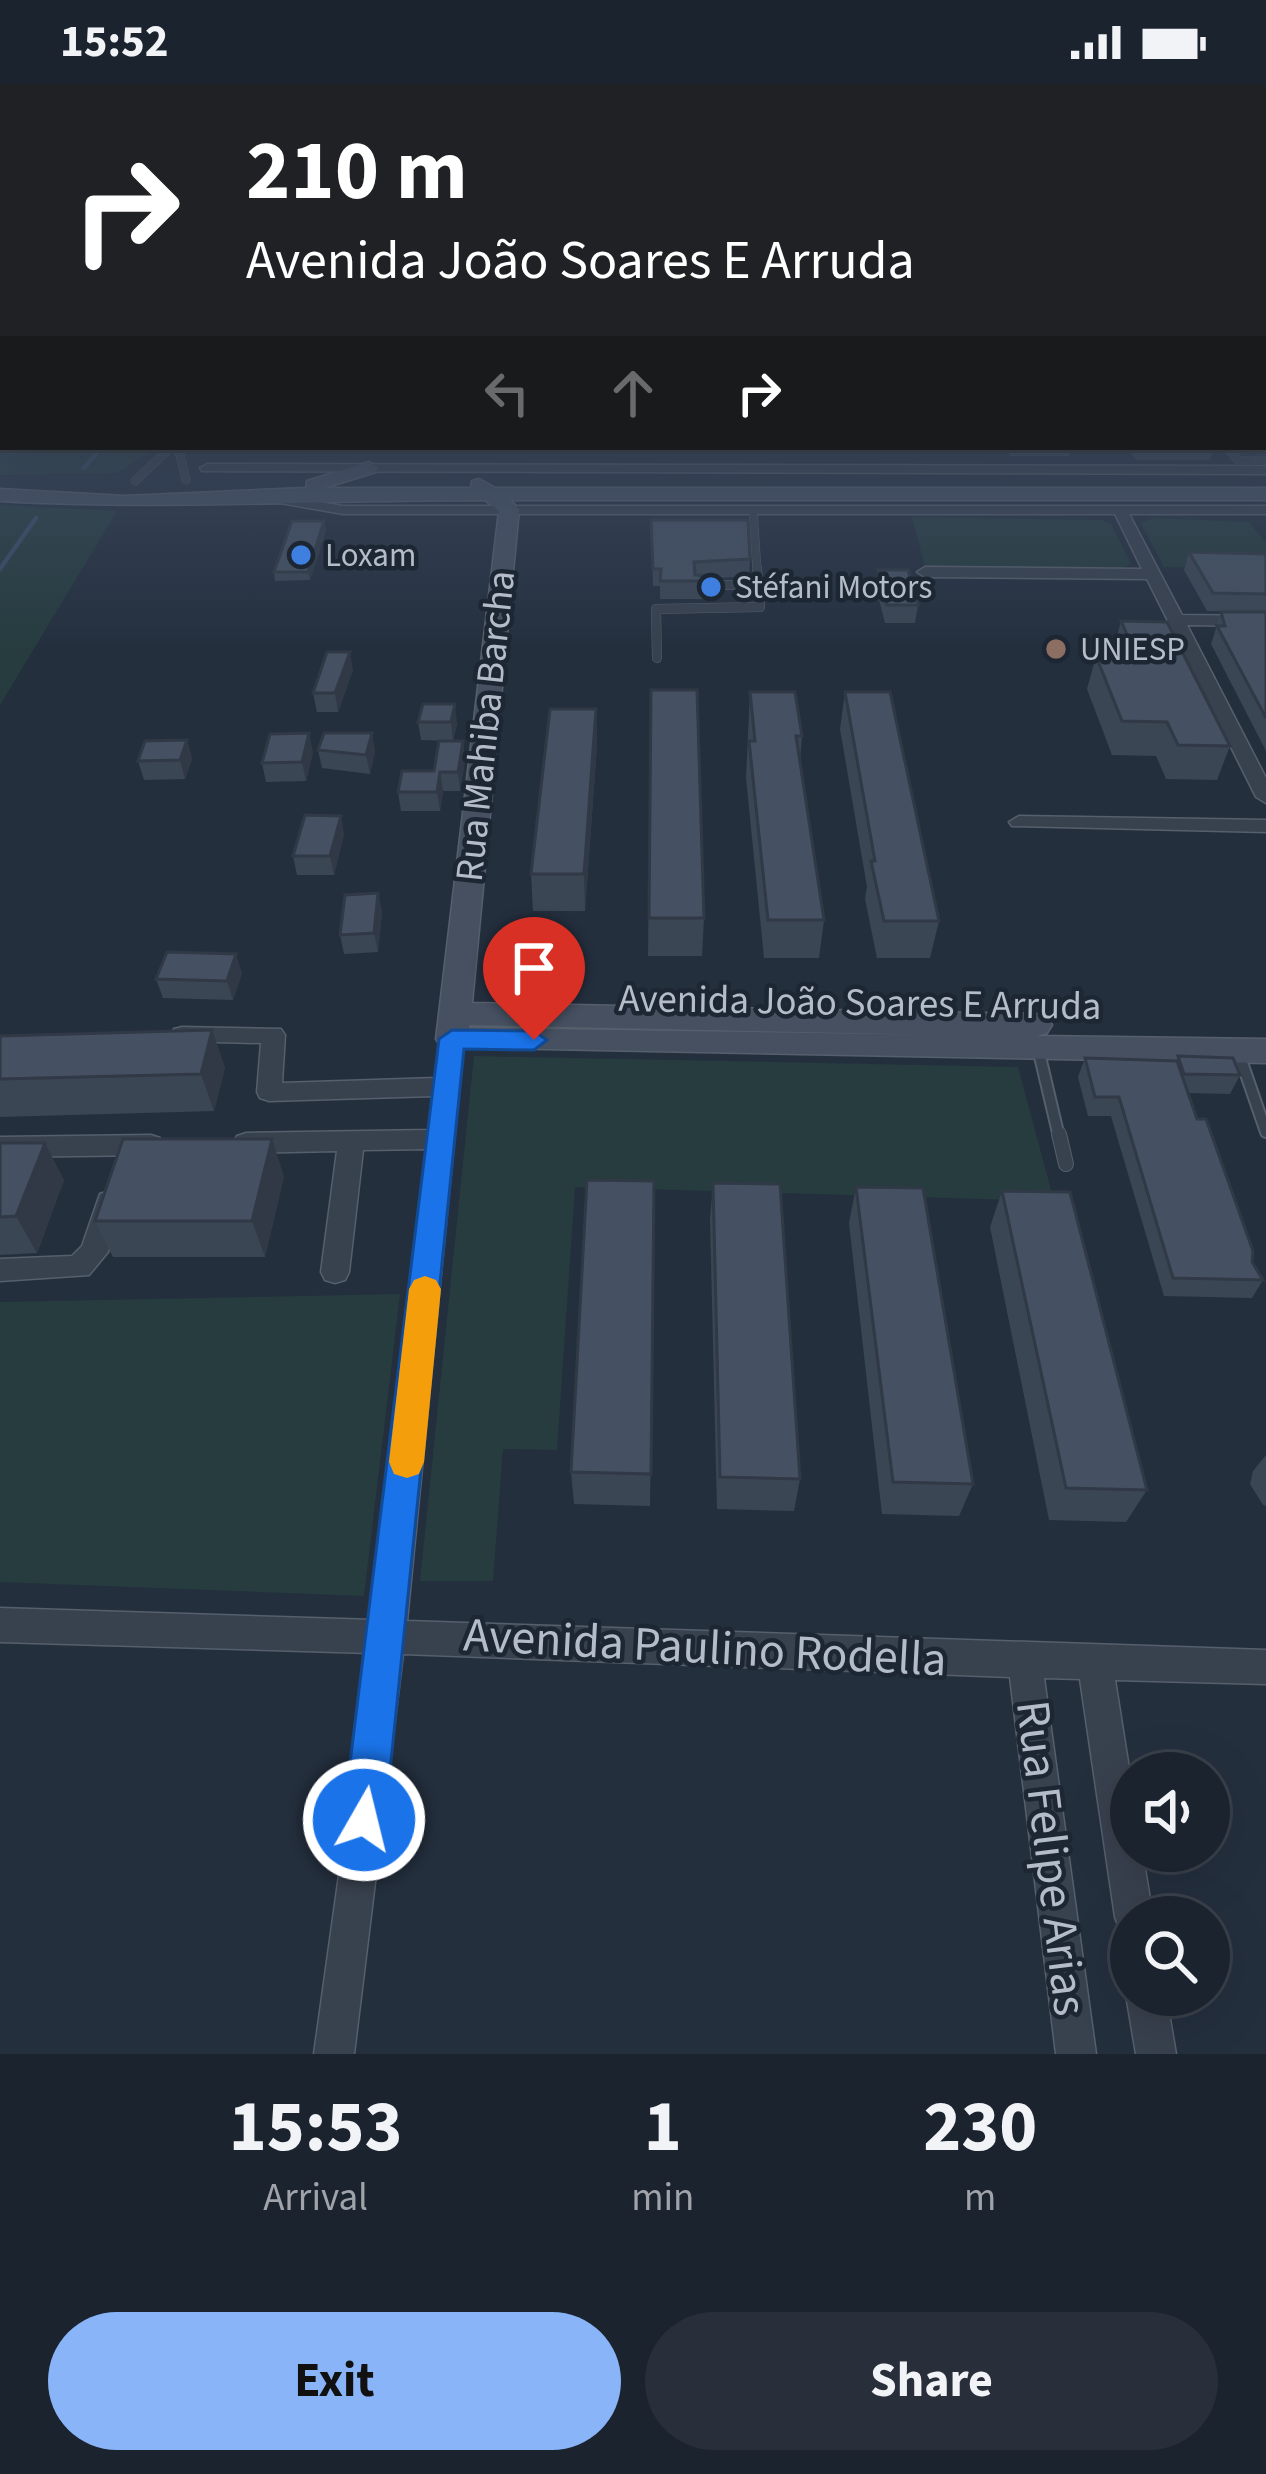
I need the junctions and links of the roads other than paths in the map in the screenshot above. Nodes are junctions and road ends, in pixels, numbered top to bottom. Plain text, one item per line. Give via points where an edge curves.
1 (153, 466) edge
2 (181, 466) edge
3 (375, 466) edge
4 (433, 466) edge
5 (1056, 466) edge
6 (207, 468) dead end
7 (369, 468) joint
8 (441, 469) junction
9 (327, 470) junction
10 (183, 474) junction
11 (143, 475) junction
12 (0, 490) edge
13 (493, 496) junction
14 (170, 501) junction
15 (125, 502) junction
16 (1264, 504) edge
17 (753, 510) junction
18 (1120, 510) junction
19 (925, 572) dead end
20 (1152, 574) junction
21 (759, 584) junction
22 (700, 585) edge
23 (1177, 620) junction
24 (1266, 621) edge
25 (657, 658) dead end
26 (1266, 797) edge
27 (1019, 822) dead end
28 (1266, 826) edge
29 (454, 1027) junction
30 (657, 1030) junction
31 (1266, 1030) edge
32 (168, 1035) edge
33 (1244, 1044) edge
34 (1038, 1048) junction
35 (447, 1088) junction
36 (1266, 1132) edge
37 (441, 1139) junction
38 (351, 1141) junction
39 (216, 1143) edge
40 (171, 1144) edge
41 (126, 1145) junction
42 (0, 1147) edge
43 (1066, 1164) dead end
44 (0, 1270) edge
45 (335, 1272) dead end
46 (0, 1625) edge
47 (389, 1634) junction
48 (1025, 1662) junction
49 (1095, 1665) junction
50 (1266, 1667) edge
51 (1131, 1896) edge
52 (1150, 2016) edge
53 (334, 2054) edge
54 (1076, 2054) edge
55 (1156, 2054) edge

1 - 11 lane
2 - 10 lane
3 - 9 street
4 - 8 street
5 - 8 street
6 - 9 street
7 - 8 street
7 - 9 main road
9 - 10 main road
9 - 13 main road
10 - 11 main road
10 - 14 main road via 186,491
11 - 12 main road
11 - 15 main road via 118,492
12 - 15 main road
13 - 14 main road
13 - 16 main road
13 - 17 street
13 - 29 main road, Rua Mahiba Barcha
14 - 15 main road
16 - 18 street
17 - 18 street
17 - 21 lane
18 - 20 street
19 - 20 street
20 - 23 street
21 - 22 lane
21 - 25 lane via 760,608 656,609
23 - 24 street
23 - 26 street
27 - 28 street
29 - 30 main road, Avenida João Soares E Arruda
29 - 35 street, Rua Mahiba Barcha
30 - 33 main road, Avenida João Soares E Arruda
30 - 34 main road, Avenida João Soares E Arruda
31 - 33 main road, Avenida João Soares E Arruda
32 - 35 street via 273,1035 269,1092
33 - 34 main road, Avenida João Soares E Arruda
33 - 36 lane
34 - 43 lane
35 - 37 street, Rua Mahiba Barcha
37 - 38 street
37 - 47 street, Rua Mahiba Barcha
38 - 39 street
38 - 45 street
40 - 41 street
41 - 42 street
41 - 44 street via 88,1262
46 - 47 street, Avenida Paulino Rodella
47 - 48 street, Avenida Paulino Rodella
47 - 53 street, Rua Mahiba Barcha
48 - 49 street, Avenida Paulino Rodella
48 - 54 street, Rua Felipe Arias
49 - 50 street, Avenida Paulino Rodella
49 - 51 street, Rua Felipe Arias
52 - 55 street, Rua Felipe Arias

